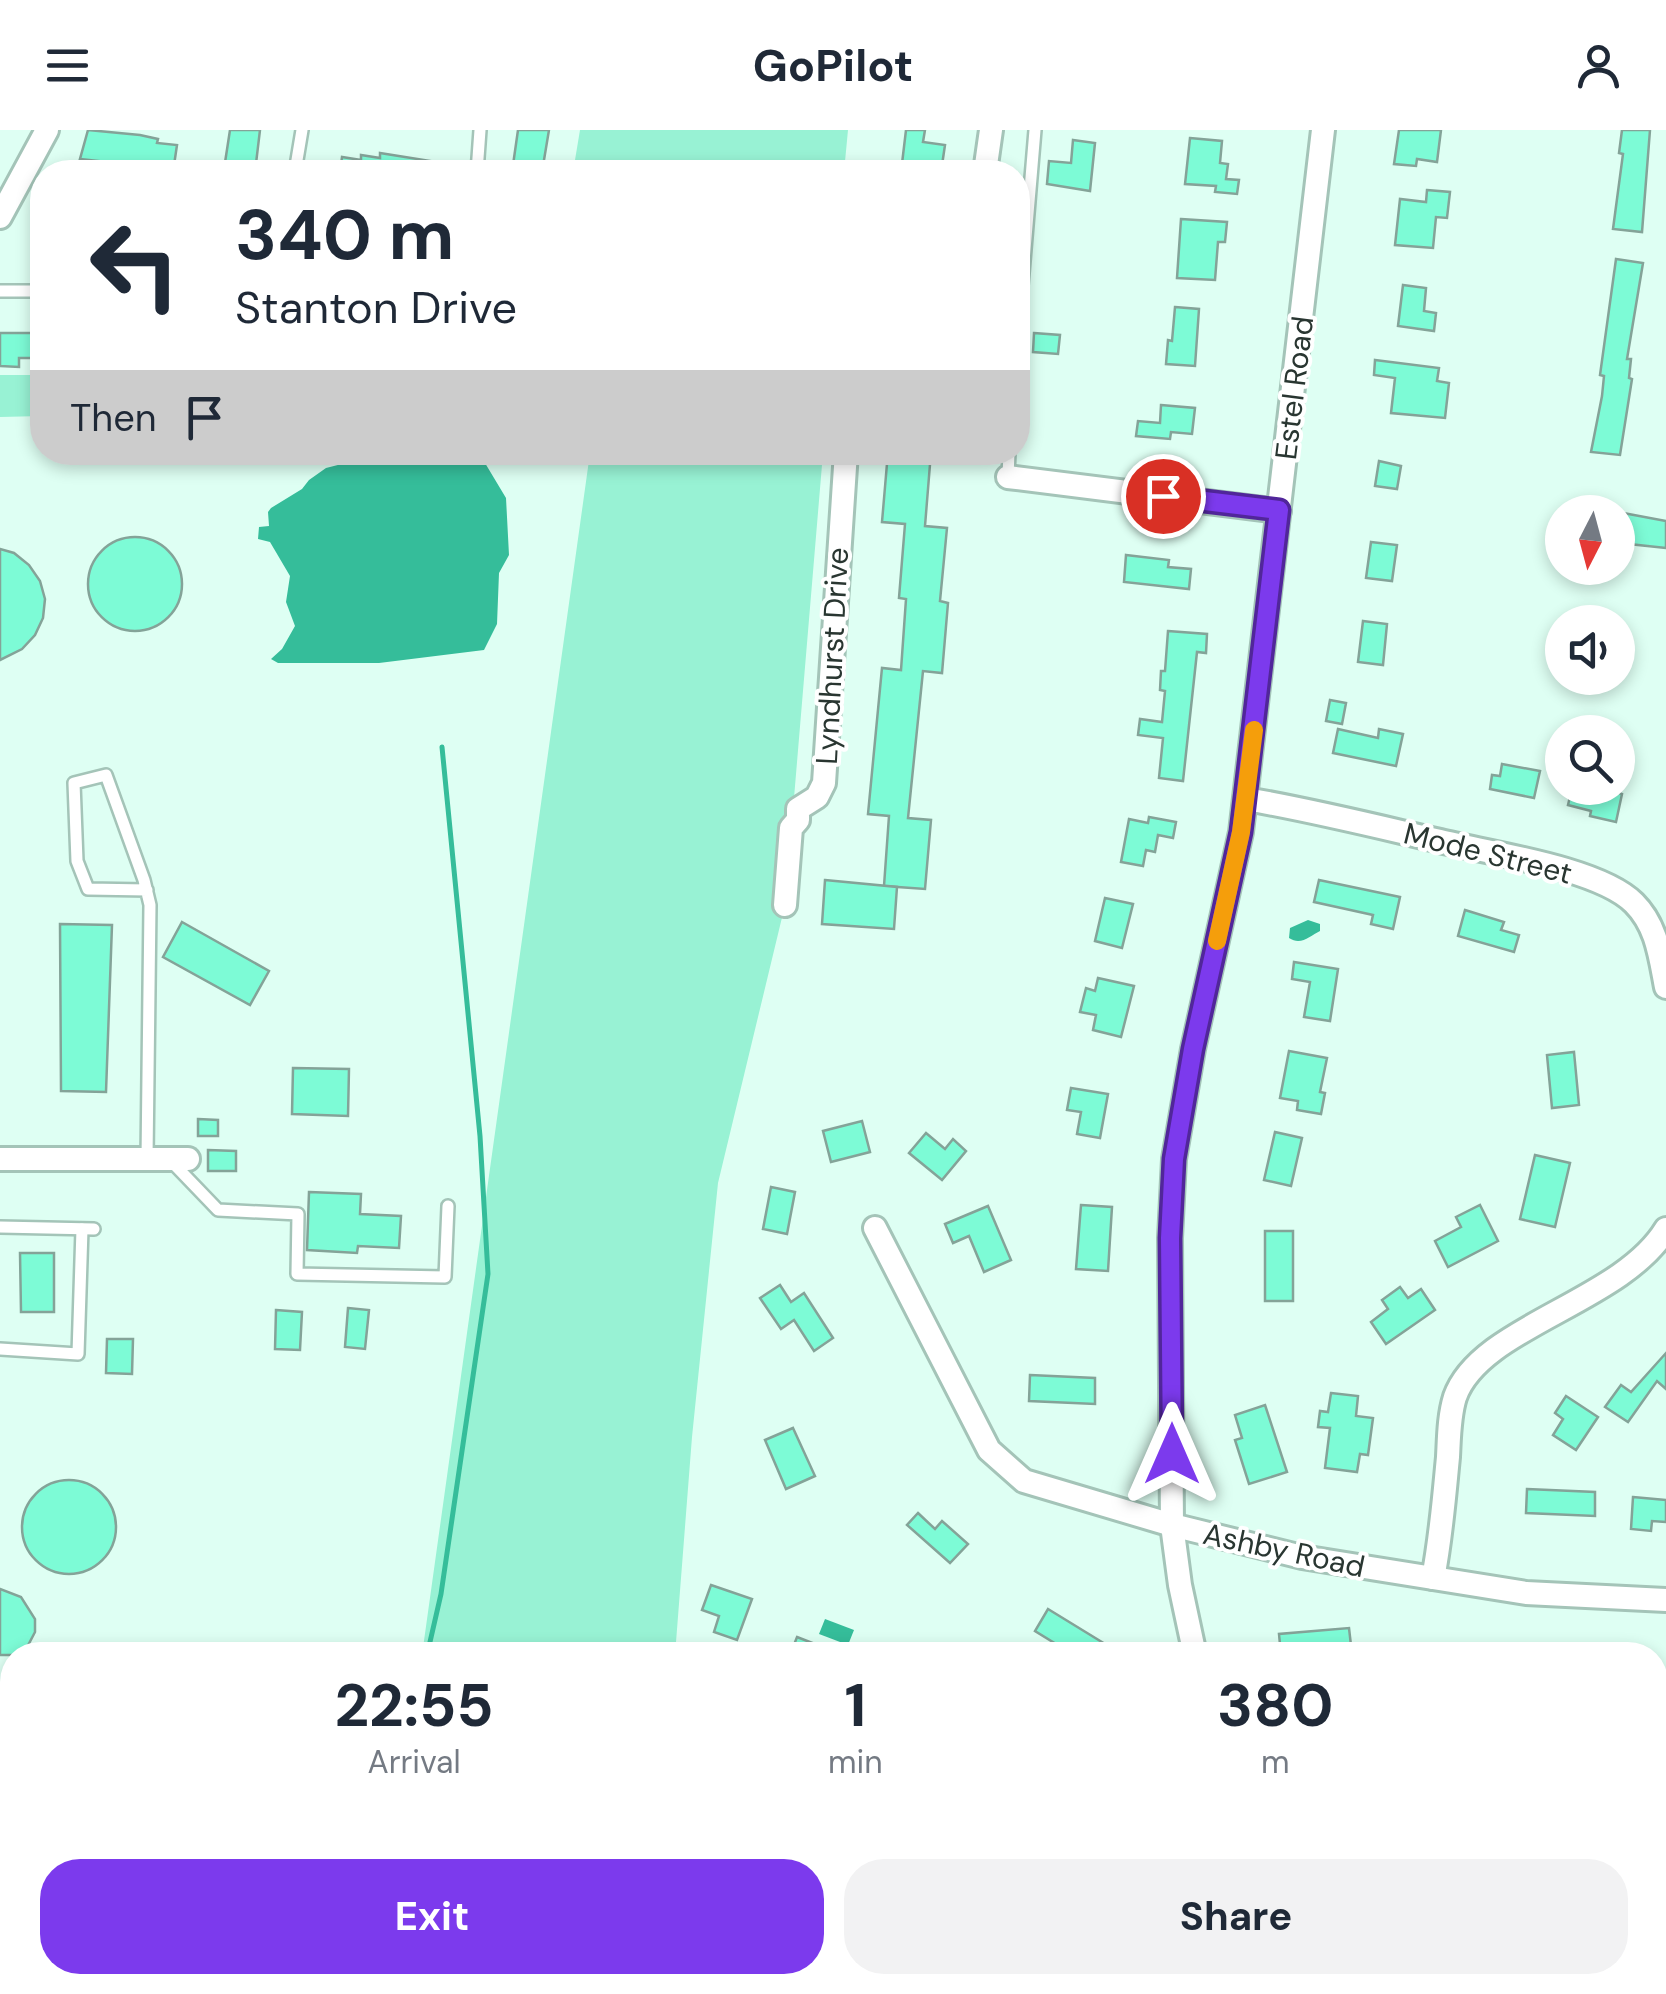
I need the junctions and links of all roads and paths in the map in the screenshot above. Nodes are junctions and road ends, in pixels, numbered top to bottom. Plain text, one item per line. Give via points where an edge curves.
1 (48, 130) edge
2 (302, 130) edge
3 (480, 130) edge
4 (991, 130) edge
5 (1035, 130) edge
6 (1323, 130) edge
7 (31, 160) edge
8 (297, 160) edge
9 (478, 160) edge
10 (987, 160) edge
11 (30, 163) edge
12 (1030, 190) edge
13 (0, 217) edge
14 (0, 291) edge
15 (30, 291) edge
16 (845, 465) edge
17 (1009, 465) edge
18 (1008, 478) joint
19 (1279, 510) junction
20 (1246, 799) junction
21 (146, 890) junction
22 (786, 905) dead end
23 (1666, 987) edge
24 (0, 1159) edge
25 (168, 1159) junction
26 (448, 1206) dead end
27 (0, 1227) edge
28 (875, 1228) dead end
29 (1666, 1229) edge
30 (0, 1349) edge
31 (1172, 1525) junction
32 (1433, 1578) junction
33 (1666, 1600) edge
34 (1192, 1642) edge

1 - 7 street
2 - 8 lane
3 - 9 lane
4 - 10 street
5 - 12 lane
6 - 19 street, Estel Road
11 - 13 street
14 - 15 lane
16 - 22 street, Lyndhurst Drive via 824,784 798,809 791,828
17 - 18 lane
18 - 19 street
19 - 20 street, Estel Road
20 - 23 street, Mode Street via 1614,887 1646,916
20 - 31 street, Estel Road via 1174,1159
21 - 21 lane via 106,775 74,783 77,861 88,889
21 - 25 lane
24 - 25 street
25 - 26 lane via 218,1210 298,1214 297,1274 444,1278
27 - 30 lane via 88,1228 78,1354
28 - 31 street, Ashby Road via 999,1462 1045,1488
29 - 32 street via 1618,1278 1500,1346 1464,1379 1451,1415
31 - 32 street, Ashby Road via 1302,1557
31 - 34 street, Estel Road
32 - 33 street, Ashby Road via 1526,1594

